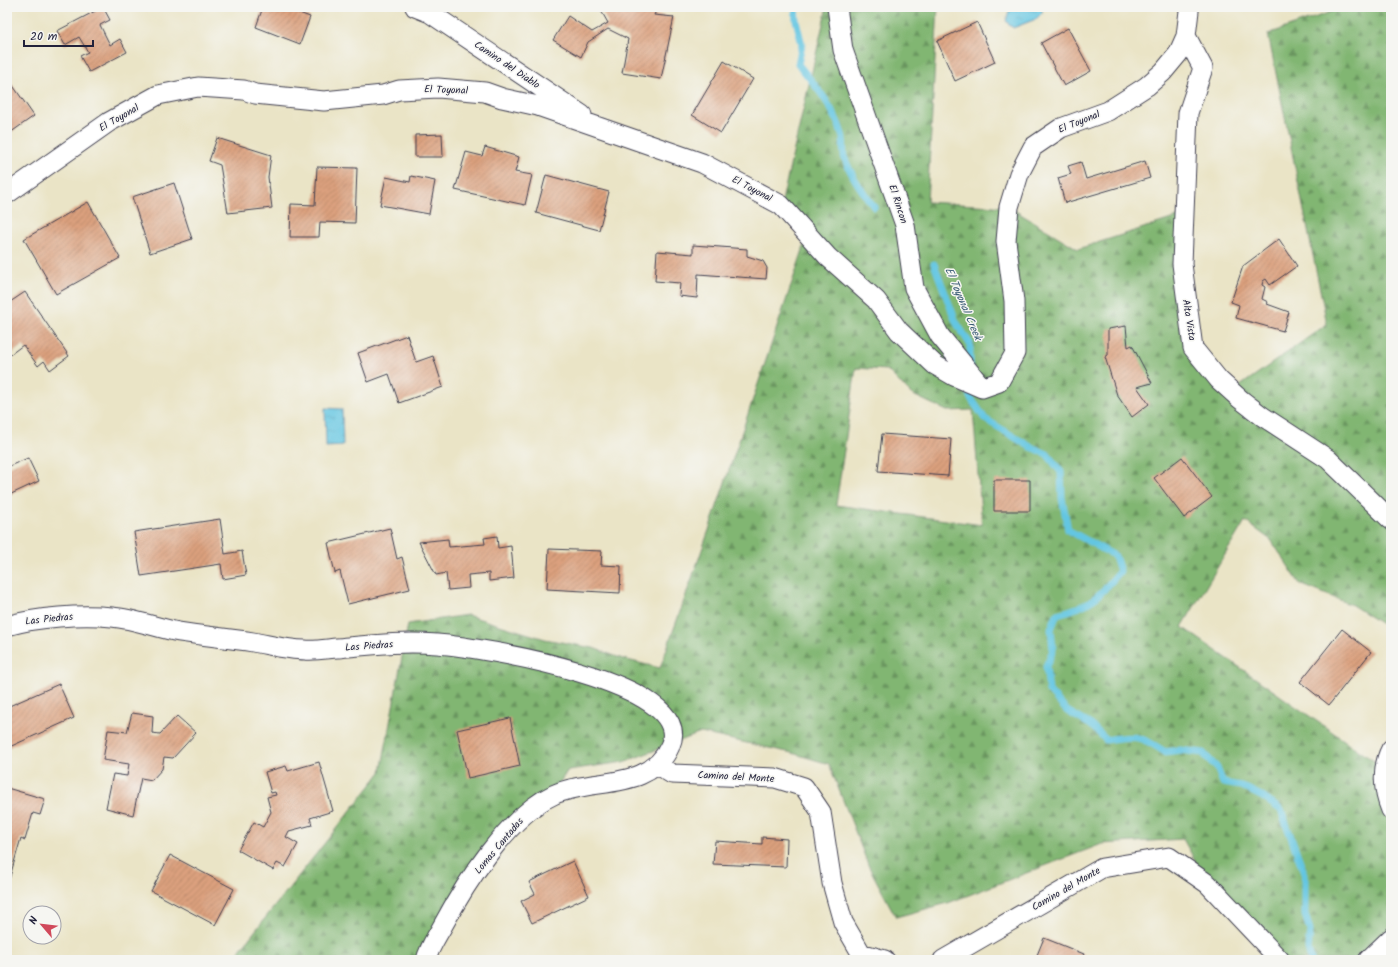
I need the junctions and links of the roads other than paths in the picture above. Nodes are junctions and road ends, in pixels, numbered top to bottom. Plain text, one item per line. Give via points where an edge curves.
1 (415, 7) edge
2 (837, 7) edge
3 (1188, 7) edge
4 (1186, 36) junction
5 (598, 126) junction
6 (7, 194) edge
7 (982, 388) junction
8 (1391, 520) edge
9 (7, 626) edge
10 (1391, 749) edge
11 (657, 765) junction
12 (1391, 810) edge
13 (1391, 938) edge
14 (426, 960) edge
15 (885, 960) edge
16 (943, 960) edge
17 (1280, 960) edge
18 (1368, 960) edge

1 - 5 street, Camino del Diablo via 430,13
2 - 7 street, El Rincon via 843,50 905,224 914,288 940,336
3 - 4 street, El Toyonal
4 - 7 street, El Toyonal via 1178,54 1167,69 1147,86 1108,111 1061,128 1033,147 1019,174 1009,207 1007,228 1006,241 1014,301 1015,353 999,382
4 - 8 street, Alta Vista via 1203,68 1188,113 1182,264 1193,348 1219,380 1240,399 1328,459
5 - 6 street, El Toyonal via 485,92 438,88 399,90 382,95 324,101 255,94 244,90 198,87 158,95 109,122
5 - 7 street, El Toyonal via 702,163 781,205 828,257 876,300 899,331 935,365
9 - 11 street, Las Piedras via 20,622 73,616 114,617 178,632 304,650 411,643 438,644 546,662 618,687 652,702 665,714 672,729 671,745
10 - 12 street via 1384,776 1385,796
11 - 14 street, Lomas Cantadas via 643,775 577,786 551,796 519,819 459,896
11 - 15 street, Camino del Monte via 672,774 775,778 804,787 821,812 832,883 843,922 861,953
13 - 18 street
16 - 17 street, Camino del Monte via 1102,868 1169,857 1208,884

